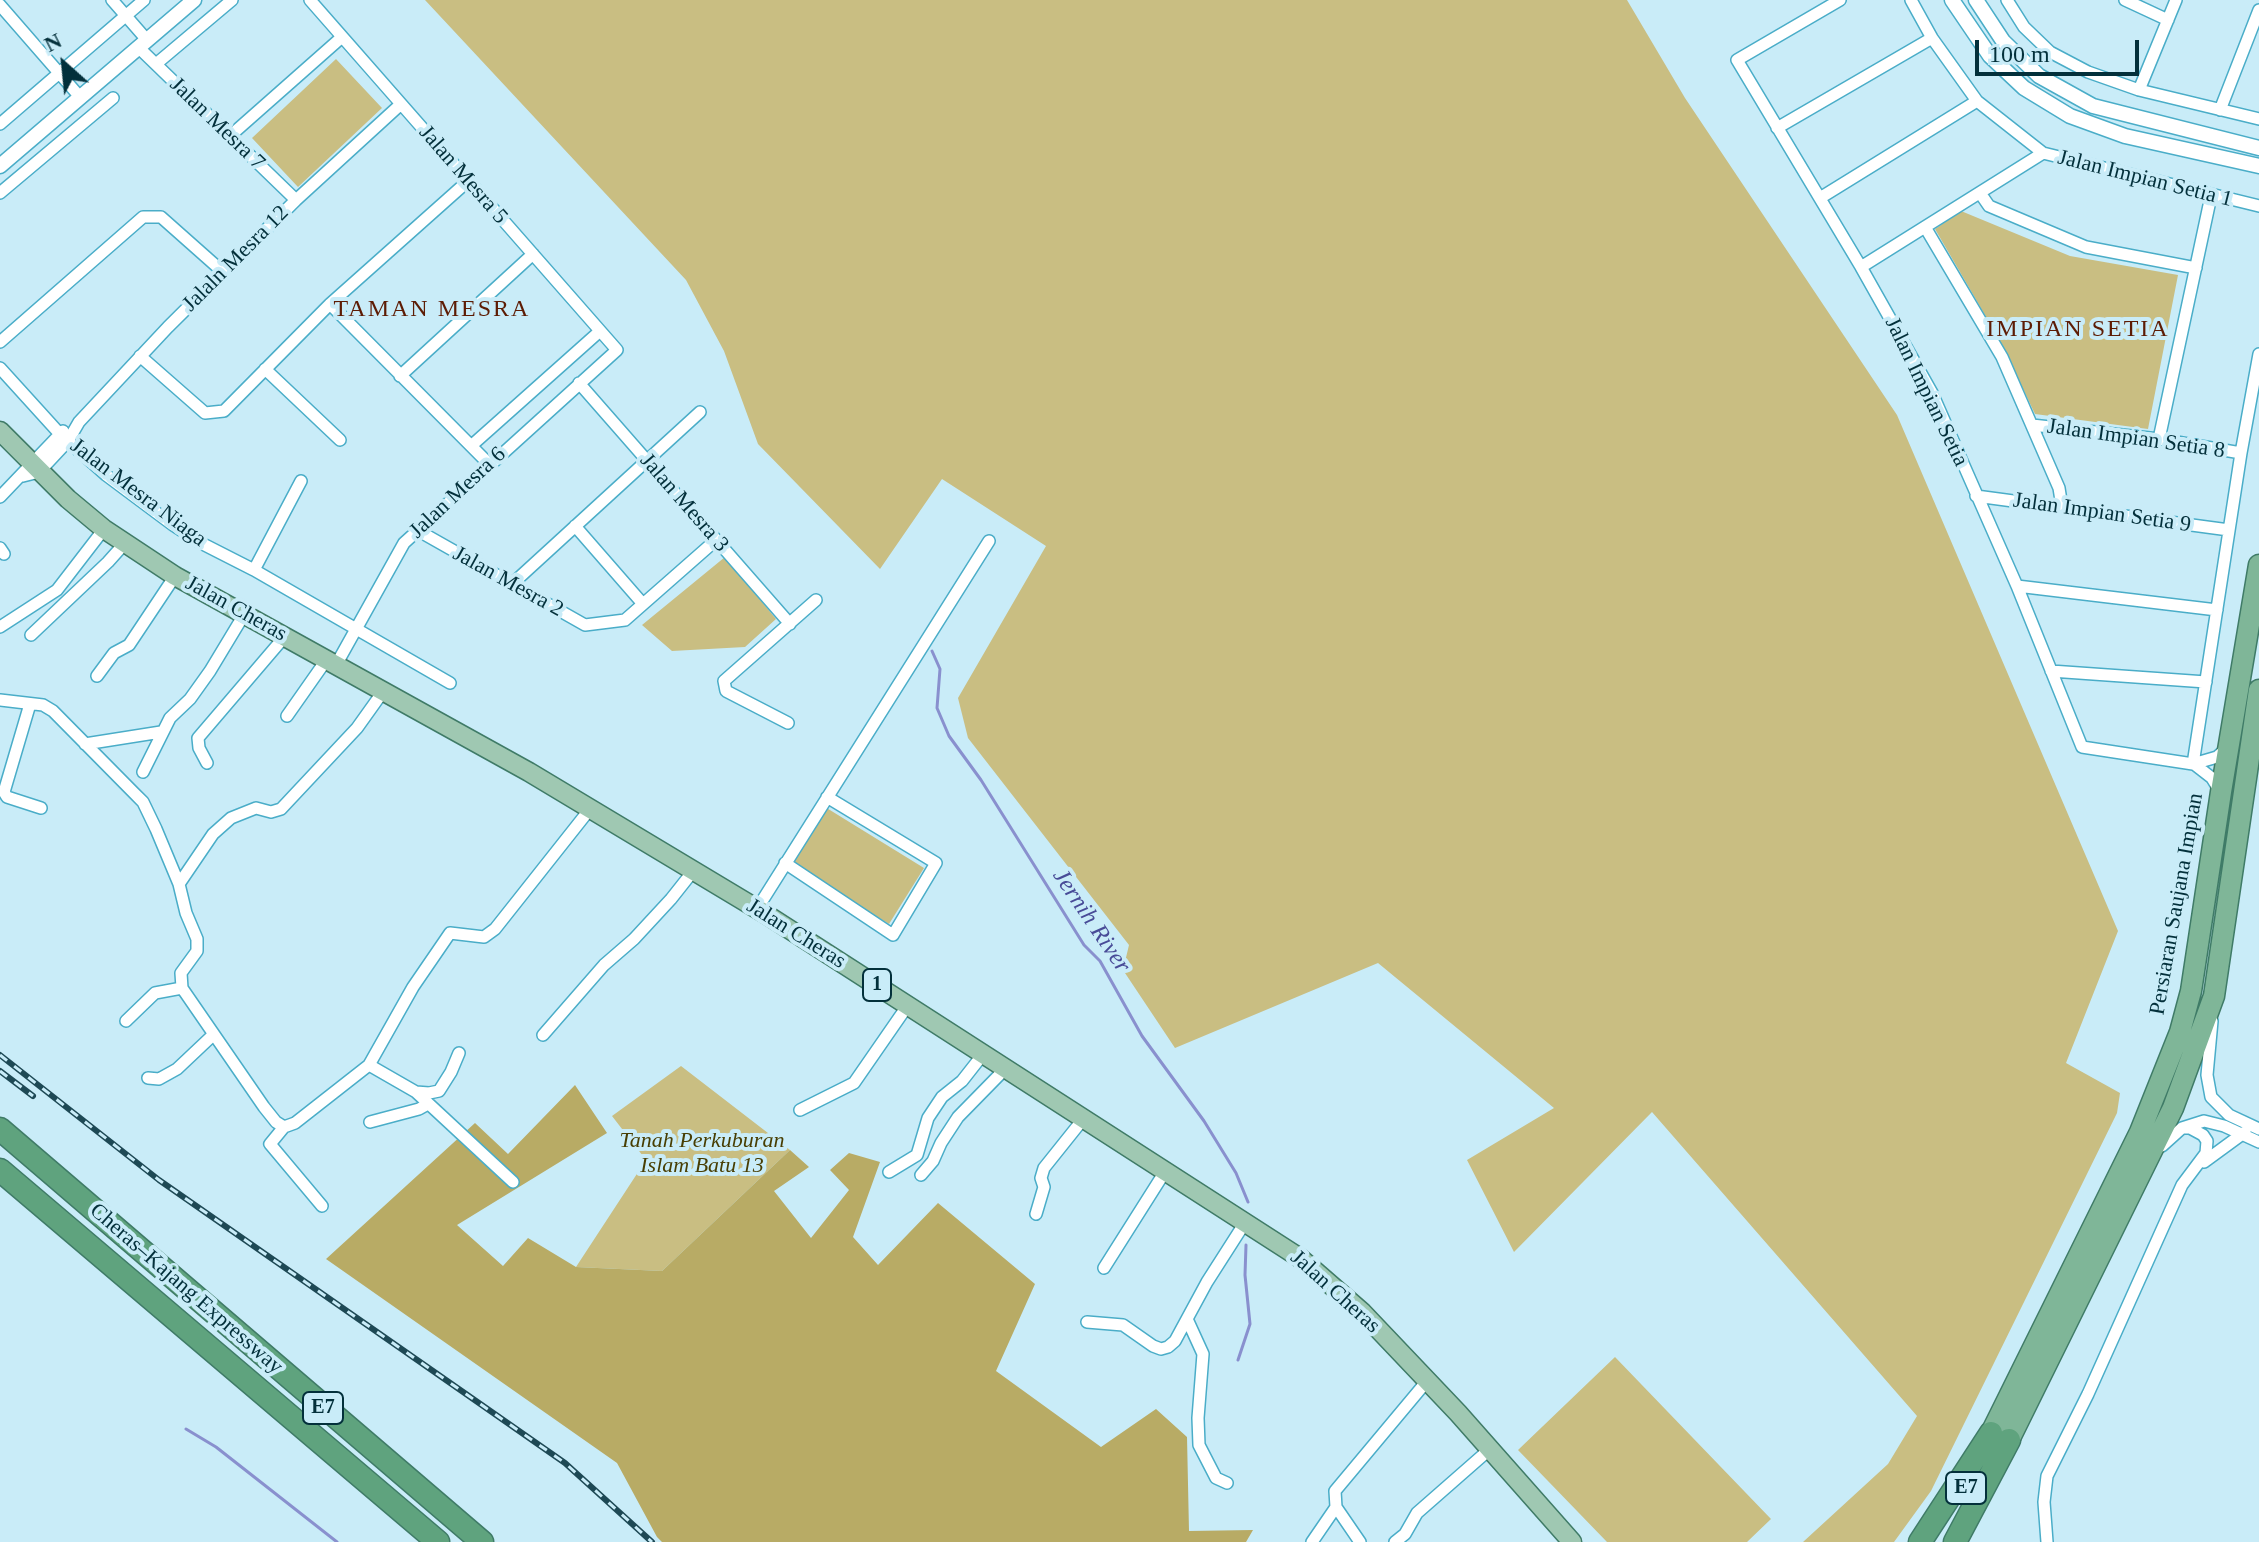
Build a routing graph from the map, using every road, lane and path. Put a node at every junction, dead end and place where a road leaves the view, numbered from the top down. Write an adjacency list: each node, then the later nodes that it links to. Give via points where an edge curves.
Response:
1 (112, 0): 15 (street, Jalan Mesra 7)
2 (144, 0): 15 (street)
3 (194, 0): 20 (street)
4 (232, 0): 21 (street)
5 (310, 0): 18 (street, Jalan Mesra 5)
6 (1840, 0): 31 (street, Jalan Impian Setia, via 1737,60)
7 (1911, 0): 19 (street, Jalan Impian Setia 1)
8 (1952, 0): 16 (street)
9 (2007, 0): 23 (street, via 2024,27 2050,52)
10 (2125, 0): 17 (street)
11 (2176, 0): 17 (street)
12 (1979, 4): 16 (street); 33 (street, via 2003,41 2039,76 2093,106)
13 (0, 5): 22 (street)
14 (2259, 10): 28 (street)
15 (126, 16): 20 (street, Jalan Mesra 7); 22 (street)
16 (1965, 20): 36 (street, via 1990,56 2024,88 2070,116 2125,136)
17 (2168, 20): 23 (street)
18 (342, 37): 27 (street, Jalan Mesra 5); 32 (street)
19 (1932, 38): 26 (street, Jalan Impian Setia 1); 31 (street)
20 (142, 44): 21 (street, Jalan Mesra 7); 24 (street)
21 (156, 64): 32 (street, Jalan Mesra 7)
22 (58, 74): 24 (street); 30 (street)
23 (2139, 90): 28 (street)
24 (80, 97): 35 (street)
25 (113, 98): 38 (street)
26 (1977, 101): 34 (street, Jalan Impian Setia 1); 41 (street)
27 (401, 104): 37 (street, Jalan Mesra 5); 42 (street, Jalaln Mesra 12)
28 (2220, 110): 29 (street)
29 (2259, 119)
30 (0, 124)
31 (1777, 128): 41 (street, Jalan Impian Setia)
32 (230, 136): 42 (street, Jalan Mesra 7)
33 (2259, 148)
34 (2043, 153): 39 (street); 40 (street, Jalan Impian Setia 1)
35 (0, 166)
36 (2259, 166)
37 (468, 181): 45 (street, Jalan Mesra 5); 49 (street)
38 (0, 193)
39 (1980, 193): 44 (street); 47 (street, via 1989,206 2086,247)
40 (2211, 196): 43 (street, Jalan Impian Setia 1); 47 (street)
41 (1820, 198): 46 (street, Jalan Impian Setia)
42 (296, 200): 48 (street, Jalaln Mesra 12)
43 (2259, 206)
44 (1925, 227): 46 (street); 60 (street, via 2002,357)
45 (533, 254): 50 (street, Jalan Mesra 5); 57 (street)
46 (1861, 267): 71 (street, Jalan Impian Setia, via 1932,393)
47 (2196, 268): 62 (street)
48 (223, 272): 51 (street, via 161,217 143,217); 54 (street, Jalaln Mesra 12)
49 (330, 304): 56 (street); 57 (street)
50 (600, 331): 52 (street, Jalan Mesra 5); 65 (street)
51 (0, 342)
52 (617, 350): 58 (street, Jalan Mesra 6)
53 (2259, 354): 66 (street)
54 (140, 356): 56 (street, via 205,413 224,411); 61 (street, Jalaln Mesra 12)
55 (0, 368): 61 (street, Jalan Mesra Niaga)
56 (265, 369): 63 (street)
57 (400, 376): 65 (street)
58 (579, 383): 67 (street, Jalan Mesra 3); 68 (street, Jalan Mesra 6)
59 (700, 412): 67 (street)
60 (2032, 425): 62 (street, Jalan Impian Setia 8); 73 (street)
61 (64, 437): 69 (street, Jalaln Mesra 12); 82 (street, Jalan Mesra Niaga, via 173,525)
62 (2159, 439): 66 (street, Jalan Impian Setia 8)
63 (340, 440)
64 (3, 441): 69 (main road, Jalan Cheras / 1)
65 (471, 446): 68 (street)
66 (2241, 453): 77 (street)
67 (646, 460): 74 (street); 78 (street, Jalan Mesra 3)
68 (489, 464): 76 (street, Jalan Mesra 6)
69 (31, 470): 72 (street, Jalaln Mesra 12); 75 (main road, Jalan Cheras / 1)
70 (301, 481): 82 (street)
71 (1976, 496): 73 (street, Jalan Impian Setia 9); 85 (street, Jalan Impian Setia)
72 (0, 497)
73 (2062, 507): 77 (street, Jalan Impian Setia 9)
74 (575, 526): 84 (street); 87 (street)
75 (104, 529): 80 (main road, Jalan Cheras / 1); 91 (street, via 57,590)
76 (417, 530): 84 (street, Jalan Mesra 2); 92 (street, Jalan Mesra 6, via 404,543)
77 (2229, 530): 88 (street)
78 (716, 540): 87 (street, Jalan Mesra 2); 90 (street, Jalan Mesra 3)
79 (989, 541): 113 (street)
80 (125, 543): 83 (main road, Jalan Cheras / 1); 93 (street)
81 (2259, 565): 108 (highway, Persiaran Saujana Impian)
82 (254, 570): 92 (street, Jalan Mesra Niaga)
83 (175, 576): 89 (main road, Jalan Cheras / 1); 97 (street, via 129,645 114,653)
84 (511, 585): 87 (street, Jalan Mesra 2, via 585,625 625,620)
85 (2017, 586): 88 (street); 96 (street, Jalan Impian Setia)
86 (816, 600): 90 (street)
87 (643, 604)
88 (2217, 610): 98 (street)
89 (245, 613): 94 (main road, Jalan Cheras / 1); 106 (street, via 210,671)
90 (790, 624): 105 (street, via 723,686)
91 (0, 627)
92 (355, 630): 95 (street, Jalan Mesra 6); 99 (street, Jalan Mesra Niaga)
93 (31, 635)
94 (286, 635): 95 (main road, Jalan Cheras / 1); 109 (street, via 198,738)
95 (332, 662): 101 (main road, Jalan Cheras / 1); 104 (street, Jalan Mesra 6)
96 (2051, 671): 98 (street); 110 (street, Jalan Impian Setia, via 2082,747)
97 (97, 676)
98 (2206, 682): 110 (street)
99 (450, 683)
100 (2259, 690): 121 (highway)
101 (382, 693): 115 (main road, Jalan Cheras / 1); 118 (street, via 357,728 281,809 256,808 231,818 213,834)
102 (0, 700): 103 (street)
103 (30, 704): 107 (street, via 53,711); 114 (street, via 4,792)
104 (287, 716)
105 (788, 723)
106 (161, 732): 107 (street); 111 (street)
107 (85, 744): 118 (street, via 143,802)
108 (2229, 747): 110 (street); 112 (highway, Persiaran Saujana Impian)
109 (207, 763)
110 (2193, 764): 112 (street)
111 (143, 772)
112 (2221, 792): 154 (highway, Persiaran Saujana Impian, via 2180,1032)
113 (827, 797): 116 (street); 116 (street, via 936,863 893,935)
114 (41, 808)
115 (590, 809): 117 (main road, Jalan Cheras / 1); 128 (street, via 495,929 484,937 450,933)
116 (785, 863): 119 (street)
117 (694, 870): 119 (main road, Jalan Cheras / 1); 125 (street)
118 (179, 884): 120 (street, via 197,939 197,951 181,973)
119 (757, 909): 122 (main road, Jalan Cheras / 1)
120 (182, 988): 123 (street, via 155,993); 124 (street)
121 (2214, 996): 139 (street, via 2208,1086 2218,1106); 145 (highway, via 2173,1108)
122 (908, 1005): 127 (main road, Jalan Cheras / 1); 133 (street, via 854,1083)
123 (126, 1021)
124 (213, 1035): 130 (street, via 177,1069 159,1079); 136 (street)
125 (543, 1035)
126 (459, 1053): 131 (street, via 439,1091)
127 (984, 1053): 129 (main road, Jalan Cheras / 1); 144 (street, via 928,1118 917,1155)
128 (369, 1065): 131 (street); 136 (street)
129 (1006, 1068): 134 (main road, Jalan Cheras / 1); 146 (street, via 958,1117)
130 (148, 1078)
131 (416, 1092): 132 (street)
132 (428, 1104): 135 (street); 147 (street)
133 (800, 1110)
134 (1084, 1118): 143 (main road, Jalan Cheras / 1); 149 (street, via 1044,1168)
135 (370, 1122)
136 (284, 1127): 148 (street, via 270,1144)
137 (2182, 1128): 139 (street, via 2204,1121); 141 (street, via 2197,1130 2207,1141); 145 (street)
138 (0, 1129): 161 (highway, Cheras–Kajang Expressway / E7)
139 (2250, 1129): 140 (street); 141 (street)
140 (2259, 1142)
141 (2200, 1165): 170 (street, via 2182,1185 2047,1476)
142 (0, 1170): 160 (highway, Cheras–Kajang Expressway / E7)
143 (1166, 1170): 150 (main road, Jalan Cheras / 1); 151 (street)
144 (889, 1172)
145 (2142, 1172): 154 (highway)
146 (921, 1175)
147 (513, 1182)
148 (322, 1206)
149 (1036, 1214)
150 (1246, 1221): 152 (street); 155 (main road, Jalan Cheras / 1, via 1328,1280)
151 (1104, 1268)
152 (1187, 1319): 153 (street, via 1175,1341 1161,1349 1123,1325); 158 (street, via 1203,1354 1199,1445 1216,1478)
153 (1087, 1322)
154 (2033, 1368): 156 (highway, E7)
155 (1427, 1381): 157 (main road, Jalan Cheras / 1); 159 (street, via 1338,1485)
156 (2000, 1437): 166 (highway); 167 (highway, E7); 168 (highway, E7); 169 (highway, via 1990,1498)
157 (1490, 1449): 164 (street, via 1417,1513); 165 (main road, Jalan Cheras / 1)
158 (1227, 1483)
159 (1336, 1507): 162 (street); 163 (street)
160 (438, 1542)
161 (482, 1542)
162 (1312, 1542)
163 (1360, 1542)
164 (1395, 1542)
165 (1572, 1542)
166 (1920, 1542)
167 (1936, 1542)
168 (1955, 1542)
169 (1970, 1542)
170 (2047, 1542)

